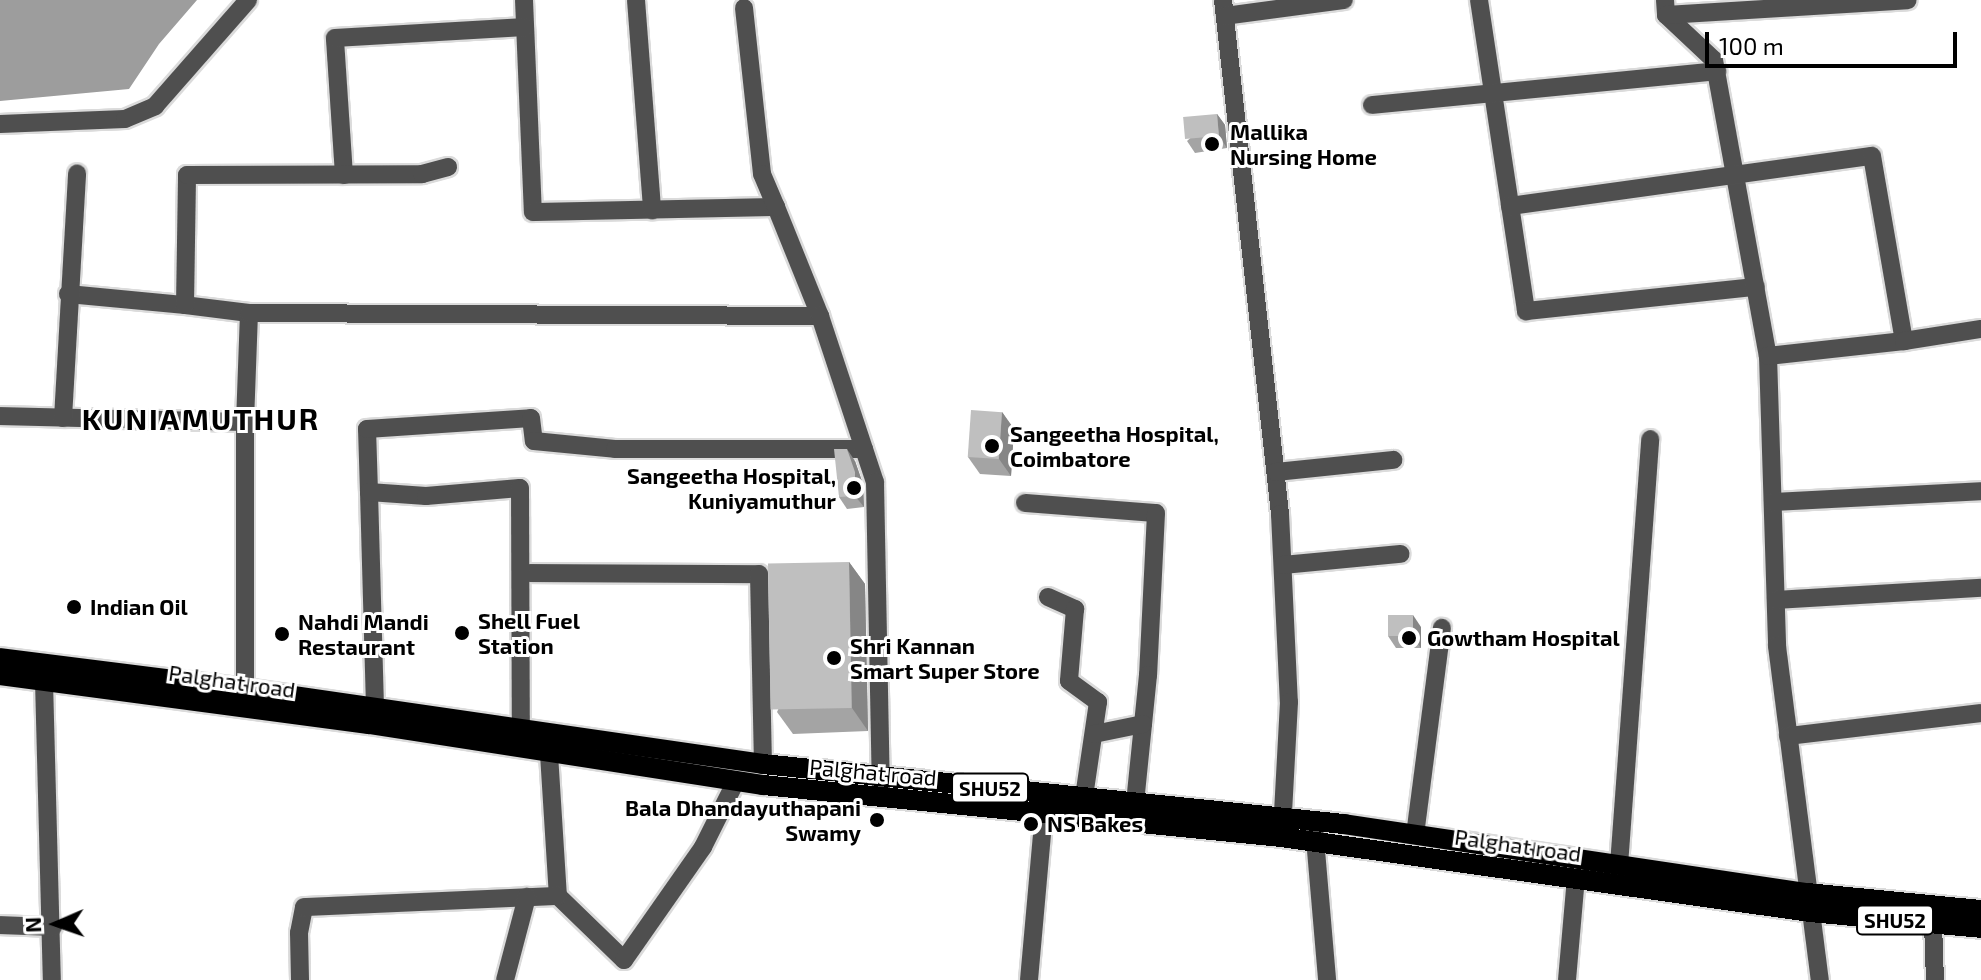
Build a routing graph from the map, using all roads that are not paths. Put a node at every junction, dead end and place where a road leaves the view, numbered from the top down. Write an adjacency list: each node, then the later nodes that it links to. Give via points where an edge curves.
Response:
1 (248, 0): 14 (street, via 155,106 125,119)
2 (524, 0): 10 (street)
3 (636, 0): 21 (street)
4 (1344, 0): 8 (street)
5 (1479, 0): 12 (street)
6 (1908, 0): 9 (street)
7 (744, 8): 20 (street, via 762,174)
8 (1224, 8): 36 (street)
9 (1666, 8): 11 (street, via 1714,60)
10 (525, 27): 17 (street, via 335,38); 21 (street, via 533,212)
11 (1717, 71): 12 (street); 18 (street)
12 (1493, 95): 13 (street); 19 (street)
13 (1372, 105)
14 (0, 124)
15 (448, 167): 17 (street, via 422,174)
16 (77, 173): 23 (street)
17 (344, 175): 24 (street, via 187,175)
18 (1736, 177): 19 (street); 22 (street); 28 (street, via 1872,156)
19 (1510, 206): 22 (street, via 1526,311)
20 (776, 207): 21 (street); 26 (street)
21 (652, 210)
22 (1756, 287): 29 (street)
23 (68, 294): 24 (street); 31 (street)
24 (185, 305): 25 (street)
25 (249, 313): 26 (street); 32 (street)
26 (820, 316): 34 (street)
27 (1981, 329): 28 (street)
28 (1904, 341): 29 (street)
29 (1768, 356): 39 (street)
30 (0, 416): 31 (street)
31 (63, 418): 32 (street)
32 (245, 422): 51 (street)
33 (1650, 439): 68 (street)
34 (864, 449): 38 (street, via 615,449 534,441 531,418 367,429); 61 (street, via 875,482)
35 (1393, 460): 36 (street)
36 (1276, 472): 42 (street)
37 (1981, 491): 39 (street)
38 (369, 492): 52 (street); 55 (street, via 426,496 520,488)
39 (1773, 502): 46 (street)
40 (1025, 503): 54 (street, via 1156,513)
41 (1400, 554): 42 (street)
42 (1283, 565): 65 (street, via 1289,702)
43 (530, 573): 59 (street, via 759,574)
44 (1981, 588): 46 (street)
45 (1048, 597): 56 (street, via 1075,609 1067,673 1071,686 1098,702)
46 (1776, 600): 57 (street)
47 (1442, 628): 67 (street)
48 (0, 658): 51 (main road, Palghat road / SHU52)
49 (0, 675): 50 (main road, Palghat road / SHU52)
50 (44, 681): 58 (main road, Palghat road / SHU52); 76 (street)
51 (245, 689): 52 (main road, Palghat road / SHU52)
52 (375, 707): 55 (main road, Palghat road / SHU52)
53 (1981, 713): 57 (street)
54 (1143, 724): 56 (street); 64 (street)
55 (521, 728): 59 (main road, Palghat road / SHU52)
56 (1094, 734): 62 (street)
57 (1788, 736): 72 (street)
58 (549, 754): 60 (main road, Palghat road / SHU52); 70 (street)
59 (763, 764): 61 (main road, Palghat road / SHU52)
60 (736, 781): 61 (main road, Palghat road / SHU52); 70 (street, via 703,847 624,960)
61 (881, 789): 63 (main road, Palghat road / SHU52)
62 (1084, 797): 63 (main road, Palghat road / SHU52); 64 (main road, Palghat road / SHU52)
63 (1045, 803): 65 (main road, Palghat road / SHU52); 81 (street)
64 (1135, 803): 65 (main road, Palghat road / SHU52)
65 (1282, 828): 66 (main road, Palghat road / SHU52)
66 (1314, 832): 67 (main road, Palghat road / SHU52); 69 (main road, Palghat road / SHU52); 82 (street)
67 (1415, 835): 68 (main road, Palghat road / SHU52)
68 (1619, 865): 72 (main road, Palghat road / SHU52)
69 (1576, 878): 72 (main road, Palghat road / SHU52); 83 (street)
70 (558, 896): 71 (street)
71 (527, 897): 79 (street, via 304,907); 80 (street)
72 (1809, 902): 73 (main road, Palghat road / SHU52); 74 (main road, Palghat road / SHU52); 84 (street)
73 (1981, 910)
74 (1933, 923): 77 (main road, Palghat road / SHU52); 85 (street)
75 (0, 925): 76 (street)
76 (53, 927): 78 (street)
77 (1981, 928)
78 (52, 980)
79 (300, 980)
80 (505, 980)
81 (1029, 980)
82 (1327, 980)
83 (1567, 980)
84 (1820, 980)
85 (1935, 980)

